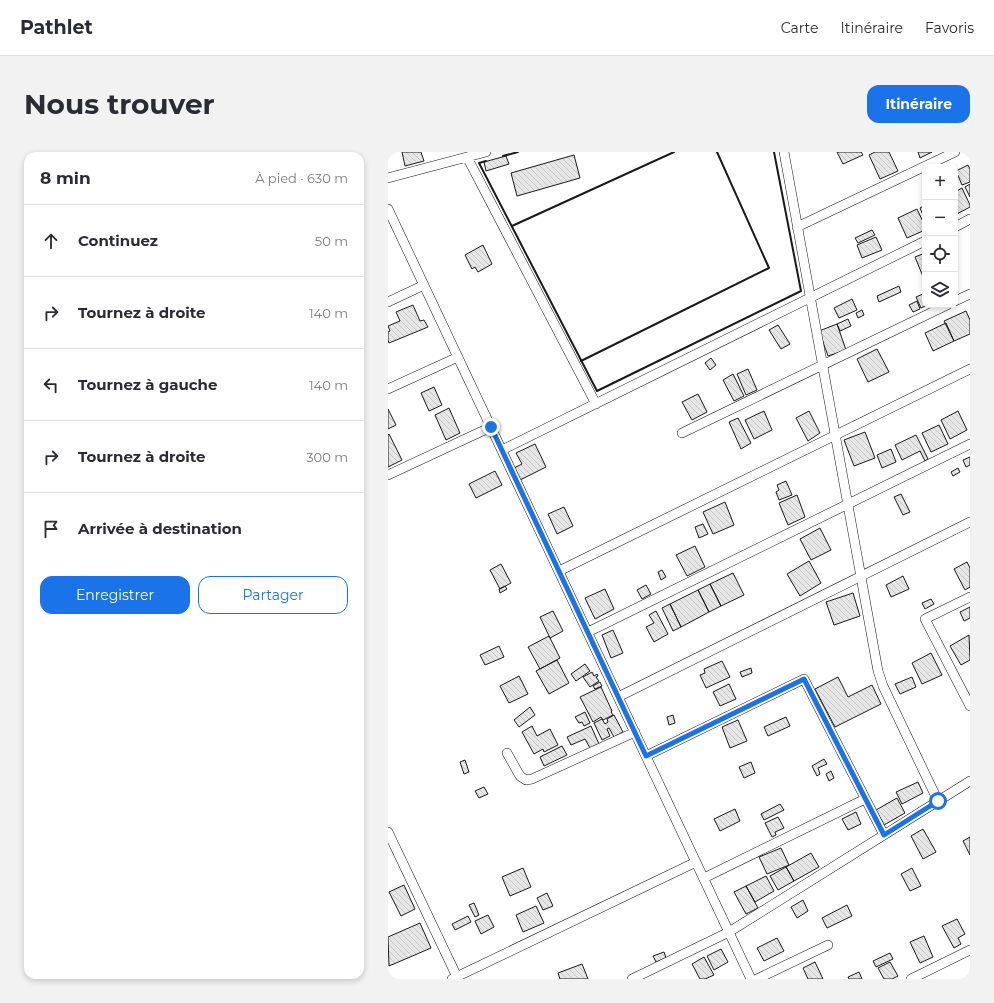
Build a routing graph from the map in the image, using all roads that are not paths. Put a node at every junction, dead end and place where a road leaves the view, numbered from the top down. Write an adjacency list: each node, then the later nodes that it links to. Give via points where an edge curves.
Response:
1 (486, 152): 4 (street)
2 (784, 152): 9 (street)
3 (955, 152): 9 (street)
4 (467, 157): 5 (street); 21 (street)
5 (388, 178)
6 (389, 212): 11 (street)
7 (970, 219): 8 (street)
8 (958, 225)
9 (797, 227): 13 (street)
10 (922, 242): 13 (street)
11 (424, 285): 15 (street); 17 (street)
12 (970, 294): 14 (street)
13 (810, 298): 18 (street); 21 (street)
14 (958, 300)
15 (388, 302)
16 (941, 308): 18 (street)
17 (458, 357): 20 (street); 22 (street)
18 (823, 364): 23 (street); 24 (street)
19 (970, 369): 24 (street)
20 (388, 389)
21 (596, 404): 26 (street)
22 (491, 427): 26 (street); 27 (street)
23 (682, 433)
24 (835, 435): 28 (street); 30 (street)
25 (970, 444): 28 (street)
26 (502, 450): 30 (street)
27 (388, 475)
28 (848, 504): 31 (street); 33 (street)
29 (970, 522): 31 (street)
30 (559, 571): 33 (street)
31 (862, 576): 34 (street); 41 (street, via 878,671)
32 (970, 597): 35 (street, via 925,619)
33 (588, 632): 34 (street)
34 (618, 697): 36 (street)
35 (970, 706)
36 (635, 732): 37 (street, via 526,780 520,776); 38 (street)
37 (507, 753)
38 (646, 756): 40 (street, via 804,679); 44 (street)
39 (970, 781): 41 (street)
40 (865, 798): 43 (street); 45 (street)
41 (938, 801): 43 (street)
42 (388, 832): 49 (street)
43 (884, 835): 46 (street)
44 (696, 862): 45 (street); 49 (street)
45 (704, 878): 46 (street)
46 (729, 932): 50 (street); 51 (street)
47 (828, 945): 52 (street)
48 (970, 950): 53 (street)
49 (456, 978)
50 (632, 979)
51 (751, 979)
52 (756, 979)
53 (911, 979)

